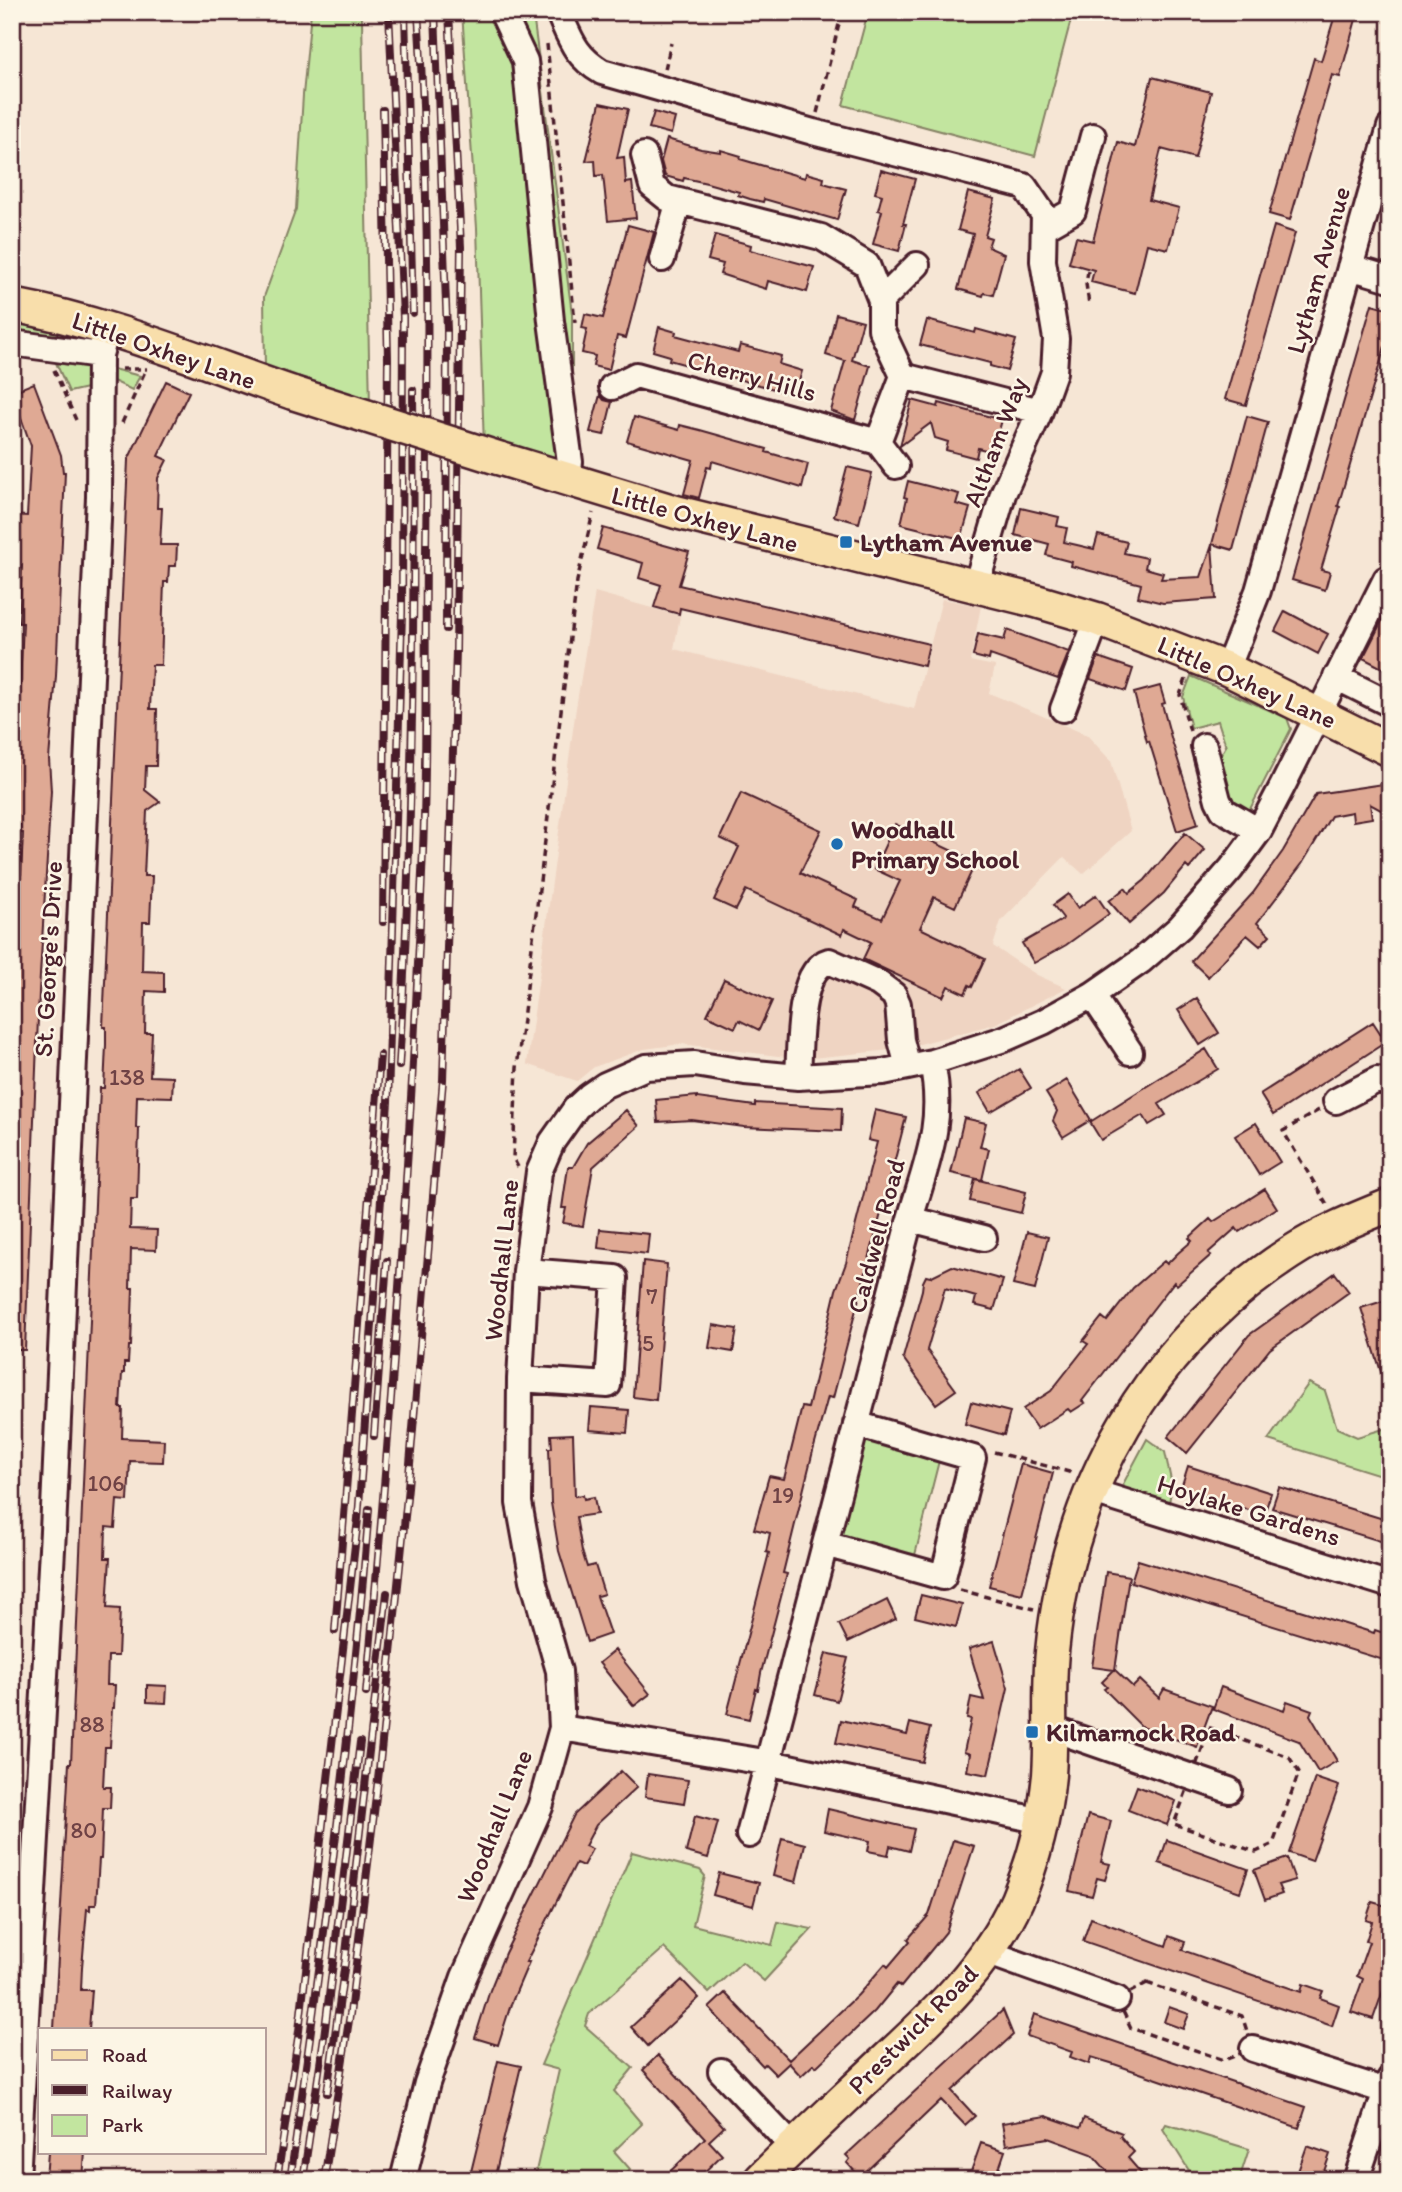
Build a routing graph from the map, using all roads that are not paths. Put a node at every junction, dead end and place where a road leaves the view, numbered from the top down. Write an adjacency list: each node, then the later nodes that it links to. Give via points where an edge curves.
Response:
1 (502, 12): 21 (street, via 525,61 570,462)
2 (561, 18): 7 (street, via 576,51 602,72 1024,186)
3 (1390, 127): 10 (street, Lytham Avenue)
4 (1093, 136): 7 (street, via 1073,211)
5 (644, 155): 6 (street, via 652,186)
6 (673, 200): 8 (street); 12 (street, via 821,237 867,265)
7 (1042, 217): 18 (street, Altham Way, via 1043,261 1056,339 1054,372)
8 (663, 259)
9 (917, 265): 12 (street)
10 (1350, 267): 11 (street); 25 (street, Lytham Avenue, via 1258,591)
11 (1390, 279)
12 (881, 301): 16 (street, via 881,329)
13 (12, 305): 14 (main road, Little Oxhey Lane, via 64,315)
14 (104, 342): 15 (street, Little Oxhey Lane); 21 (main road, Little Oxhey Lane, bridge, via 293,393); 55 (street, St. George's Drive, via 53,1531)
15 (12, 343)
16 (903, 376): 18 (street); 19 (street)
17 (612, 387): 19 (street, Cherry Hills, via 636,375)
18 (1040, 411): 23 (street, Altham Way, via 1003,494)
19 (877, 442): 20 (street)
20 (896, 466)
21 (567, 480): 23 (main road, Little Oxhey Lane, via 754,533)
22 (1390, 581): 26 (street, Woodhall Lane, via 1387,579)
23 (976, 586): 24 (main road, Little Oxhey Lane)
24 (1097, 619): 25 (main road, Little Oxhey Lane); 28 (street)
25 (1227, 669): 29 (main road, Little Oxhey Lane)
26 (1336, 677): 27 (street); 29 (street, Woodhall Lane)
27 (1390, 704)
28 (1063, 709)
29 (1318, 713): 31 (main road, Little Oxhey Lane); 32 (street, Woodhall Lane)
30 (1204, 746): 32 (street, via 1223,810)
31 (1390, 750)
32 (1259, 831): 33 (street, Woodhall Lane, via 1180,927)
33 (1092, 995): 34 (street); 35 (street, Woodhall Lane, via 1004,1039)
34 (1130, 1052)
35 (932, 1062): 36 (street, Woodhall Lane); 41 (street, Caldwell Road, via 937,1122)
36 (908, 1067): 37 (street, Woodhall Lane); 37 (street, via 894,995 829,961 817,967 806,989)
37 (798, 1077): 43 (street, Woodhall Lane, via 695,1064 646,1067 604,1085 562,1125 539,1172)
38 (1390, 1082): 39 (street, via 1377,1080)
39 (1336, 1101)
40 (1390, 1205): 46 (main road, Prestwick Road, via 1339,1225 1290,1253 1247,1284 1190,1336 1123,1424)
41 (910, 1219): 42 (street); 45 (street, Caldwell Road)
42 (984, 1238)
43 (526, 1271): 44 (street, Woodhall Lane); 44 (street, via 615,1278 608,1385)
44 (520, 1379): 49 (street, Woodhall Lane, via 519,1503 533,1580 559,1671)
45 (856, 1424): 47 (street, Caldwell Road); 47 (street, via 973,1458 943,1577)
46 (1090, 1491): 48 (street, Hoylake Gardens); 50 (main road, Prestwick Road, via 1056,1615)
47 (825, 1544): 51 (street, Caldwell Road)
48 (1390, 1585)
49 (562, 1728): 51 (street); 63 (street, Woodhall Lane, via 540,1807 460,1988 427,2083)
50 (1051, 1728): 52 (street); 53 (main road, Prestwick Road)
51 (770, 1763): 53 (street); 54 (street, Caldwell Road)
52 (1229, 1790)
53 (1042, 1821): 56 (main road, Prestwick Road, via 1016,1901)
54 (749, 1835)
55 (23, 1901): 62 (street, St. George's Drive)
56 (986, 1952): 57 (street); 61 (main road, Prestwick Road, via 933,2016)
57 (1117, 1999)
58 (1253, 2049): 60 (street)
59 (722, 2071): 61 (street)
60 (1388, 2085): 65 (street)
61 (793, 2147): 64 (main road, Prestwick Road)
62 (17, 2180)
63 (403, 2180)
64 (760, 2180)
65 (1356, 2180)

